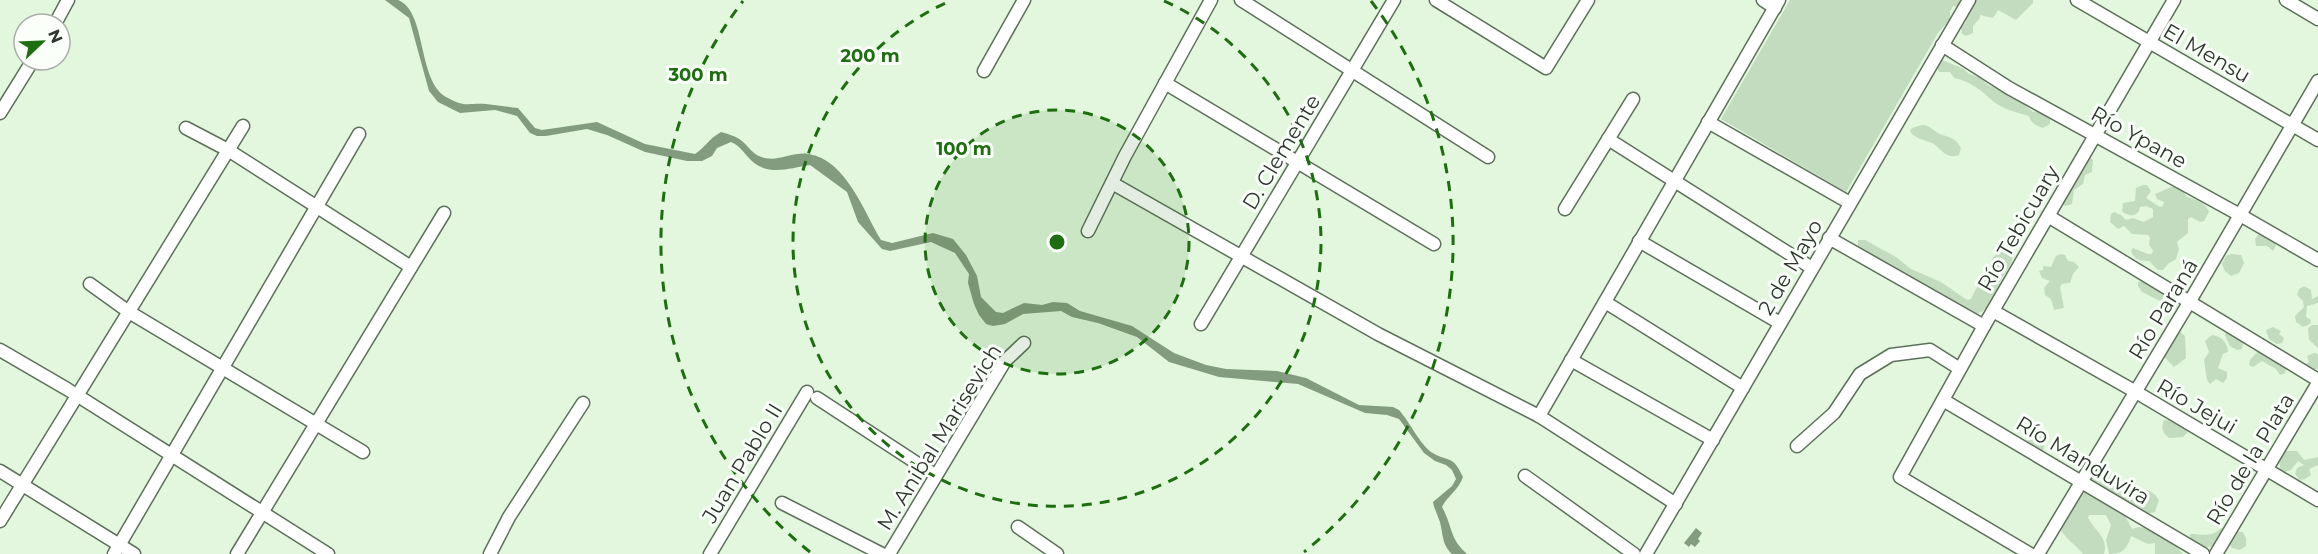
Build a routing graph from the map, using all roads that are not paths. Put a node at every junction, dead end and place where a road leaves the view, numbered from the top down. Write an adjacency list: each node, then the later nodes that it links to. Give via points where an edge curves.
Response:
1 (1024, 0): 17 (street)
2 (1211, 0): 20 (street)
3 (1240, 0): 16 (street)
4 (1394, 0): 16 (street, D. Clemente)
5 (1436, 0): 6 (street, via 1546,68)
6 (1588, 0)
7 (1762, 0): 12 (street)
8 (1968, 0): 15 (street, 2 de Mayo)
9 (2077, 0): 14 (street, El Mensu)
10 (2174, 0): 14 (street, Río Tebicuary)
11 (2286, 0): 13 (street)
12 (1777, 4): 23 (street)
13 (2318, 19)
14 (2149, 42): 24 (street, El Mensu); 28 (street, Río Tebicuary)
15 (1942, 45): 28 (street, Río Ypane); 36 (street, 2 de Mayo)
16 (1352, 70): 32 (street); 33 (street, D. Clemente)
17 (984, 71)
18 (26, 72): 22 (street)
19 (2318, 81): 24 (street, Río Paraná)
20 (1165, 83): 33 (street); 35 (street)
21 (1632, 99): 29 (street)
22 (0, 113)
23 (1708, 122): 34 (street); 36 (street)
24 (2293, 125): 30 (street, El Mensu); 40 (street, Río Paraná)
25 (243, 126): 31 (street)
26 (186, 128): 31 (street)
27 (359, 134): 37 (street)
28 (2094, 135): 40 (street, Río Ypane); 41 (street, Río Tebicuary)
29 (1608, 139): 34 (street); 38 (street)
30 (2318, 140)
31 (228, 150): 37 (street); 54 (street)
32 (1488, 157)
33 (1298, 162): 45 (street); 46 (street, D. Clemente)
34 (1673, 180): 44 (street); 49 (street)
35 (1112, 183): 42 (street); 46 (street)
36 (1850, 203): 43 (street, 2 de Mayo)
37 (317, 207): 48 (street); 61 (street)
38 (1565, 209)
39 (444, 213): 48 (street)
40 (2240, 215): 47 (street, Río Ypane); 52 (street, Río Paraná)
41 (2048, 216): 52 (street); 53 (street, Río Tebicuary)
42 (1088, 231)
43 (1829, 238): 49 (street, 2 de Mayo); 57 (street)
44 (1639, 241): 51 (street); 55 (street)
45 (1434, 244)
46 (1241, 256): 56 (street, D. Clemente); 69 (street, via 1378,334)
47 (2318, 260)
48 (411, 267): 70 (street)
49 (1812, 268): 55 (street, 2 de Mayo)
50 (90, 284): 54 (street)
51 (1605, 302): 60 (street); 64 (street)
52 (2190, 302): 63 (street); 65 (street, Río Paraná)
53 (1993, 311): 57 (street, Río Tebicuary); 65 (street, Río Jejui)
54 (129, 312): 61 (street); 66 (street)
55 (1780, 323): 64 (street, 2 de Mayo)
56 (1201, 324)
57 (1984, 326): 62 (street, Río Tebicuary)
58 (1024, 343): 77 (street, M. Anibal Marisevich, via 1005,360)
59 (0, 350): 66 (street)
60 (1571, 360): 69 (street); 71 (street)
61 (223, 368): 70 (street); 74 (street)
62 (1960, 369): 67 (street, Río Tebicuary); 72 (street, via 1929,350 1892,355 1860,374 1834,413)
63 (2318, 382): 75 (street, Río de la Plata)
64 (1743, 388): 71 (street, 2 de Mayo)
65 (2136, 392): 75 (street, Río Jejui); 79 (street, Río Paraná)
66 (77, 396): 74 (street); 80 (street)
67 (1943, 400): 79 (street, Río Manduvira); 98 (street, Río Tebicuary, via 1900,477)
68 (583, 403): 91 (street, via 509,517)
69 (1539, 416): 83 (street)
70 (315, 423): 73 (street); 84 (street)
71 (1713, 440): 83 (street, 2 de Mayo)
72 (1797, 446)
73 (363, 452)
74 (172, 456): 84 (street); 87 (street)
75 (2266, 469): 81 (street, Río Jejui); 101 (street, Río de la Plata)
76 (0, 471): 80 (street)
77 (935, 476): 92 (street, Juan Pablo II, via 812,395); 94 (street, M. Anibal Marisevich)
78 (1525, 476): 96 (street)
79 (2081, 483): 99 (street, Río Paraná); 100 (street, Río Manduvira)
80 (22, 485): 85 (street); 87 (street)
81 (2318, 500)
82 (782, 503): 93 (street)
83 (1676, 504): 97 (street, 2 de Mayo)
84 (261, 512): 89 (street); 90 (street)
85 (0, 521)
86 (1018, 526): 95 (street)
87 (117, 549): 88 (street)
88 (134, 554)
89 (237, 554)
90 (328, 554)
91 (490, 554)
92 (710, 554)
93 (882, 554)
94 (890, 554)
95 (1057, 554)
96 (1634, 554)
97 (1646, 554)
98 (2030, 554)
99 (2038, 554)
100 (2203, 554)
101 (2216, 554)

